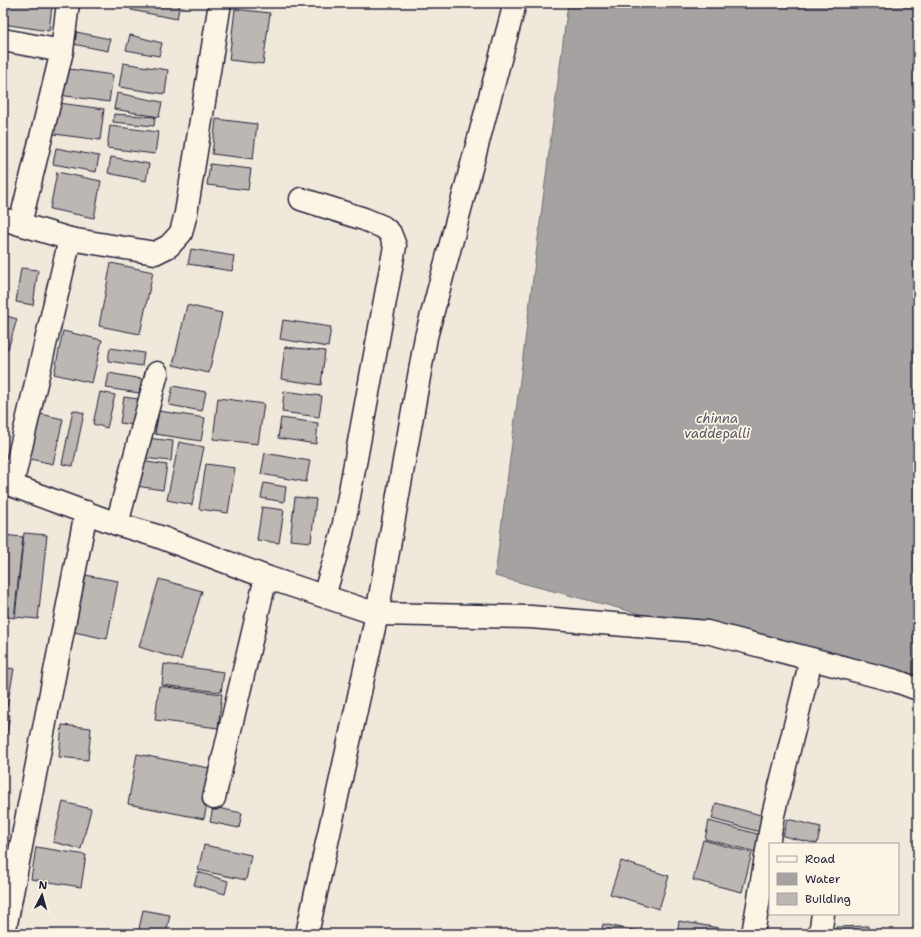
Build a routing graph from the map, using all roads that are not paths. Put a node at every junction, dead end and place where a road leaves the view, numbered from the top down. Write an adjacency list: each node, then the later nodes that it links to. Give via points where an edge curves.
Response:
1 (68, 3): 5 (street)
2 (220, 3): 8 (street, via 181,233 169,246 155,253)
3 (515, 3): 15 (street, via 426,337)
4 (3, 40): 5 (street)
5 (62, 51): 7 (street)
6 (300, 199): 14 (street, via 383,227 390,233 395,246 342,534)
7 (12, 222): 8 (street)
8 (70, 238): 10 (street)
9 (157, 373): 12 (street)
10 (7, 483): 11 (street)
11 (86, 512): 12 (street); 20 (street)
12 (117, 524): 13 (street, via 157,536)
13 (266, 577): 14 (street); 18 (street)
14 (324, 596): 15 (street)
15 (378, 614): 16 (street, via 530,617 707,632); 21 (street)
16 (812, 660): 17 (street); 22 (street, via 773,815)
17 (918, 689)
18 (214, 798)
19 (823, 915): 23 (street)
20 (4, 934)
21 (308, 934)
22 (753, 934)
23 (820, 934)

